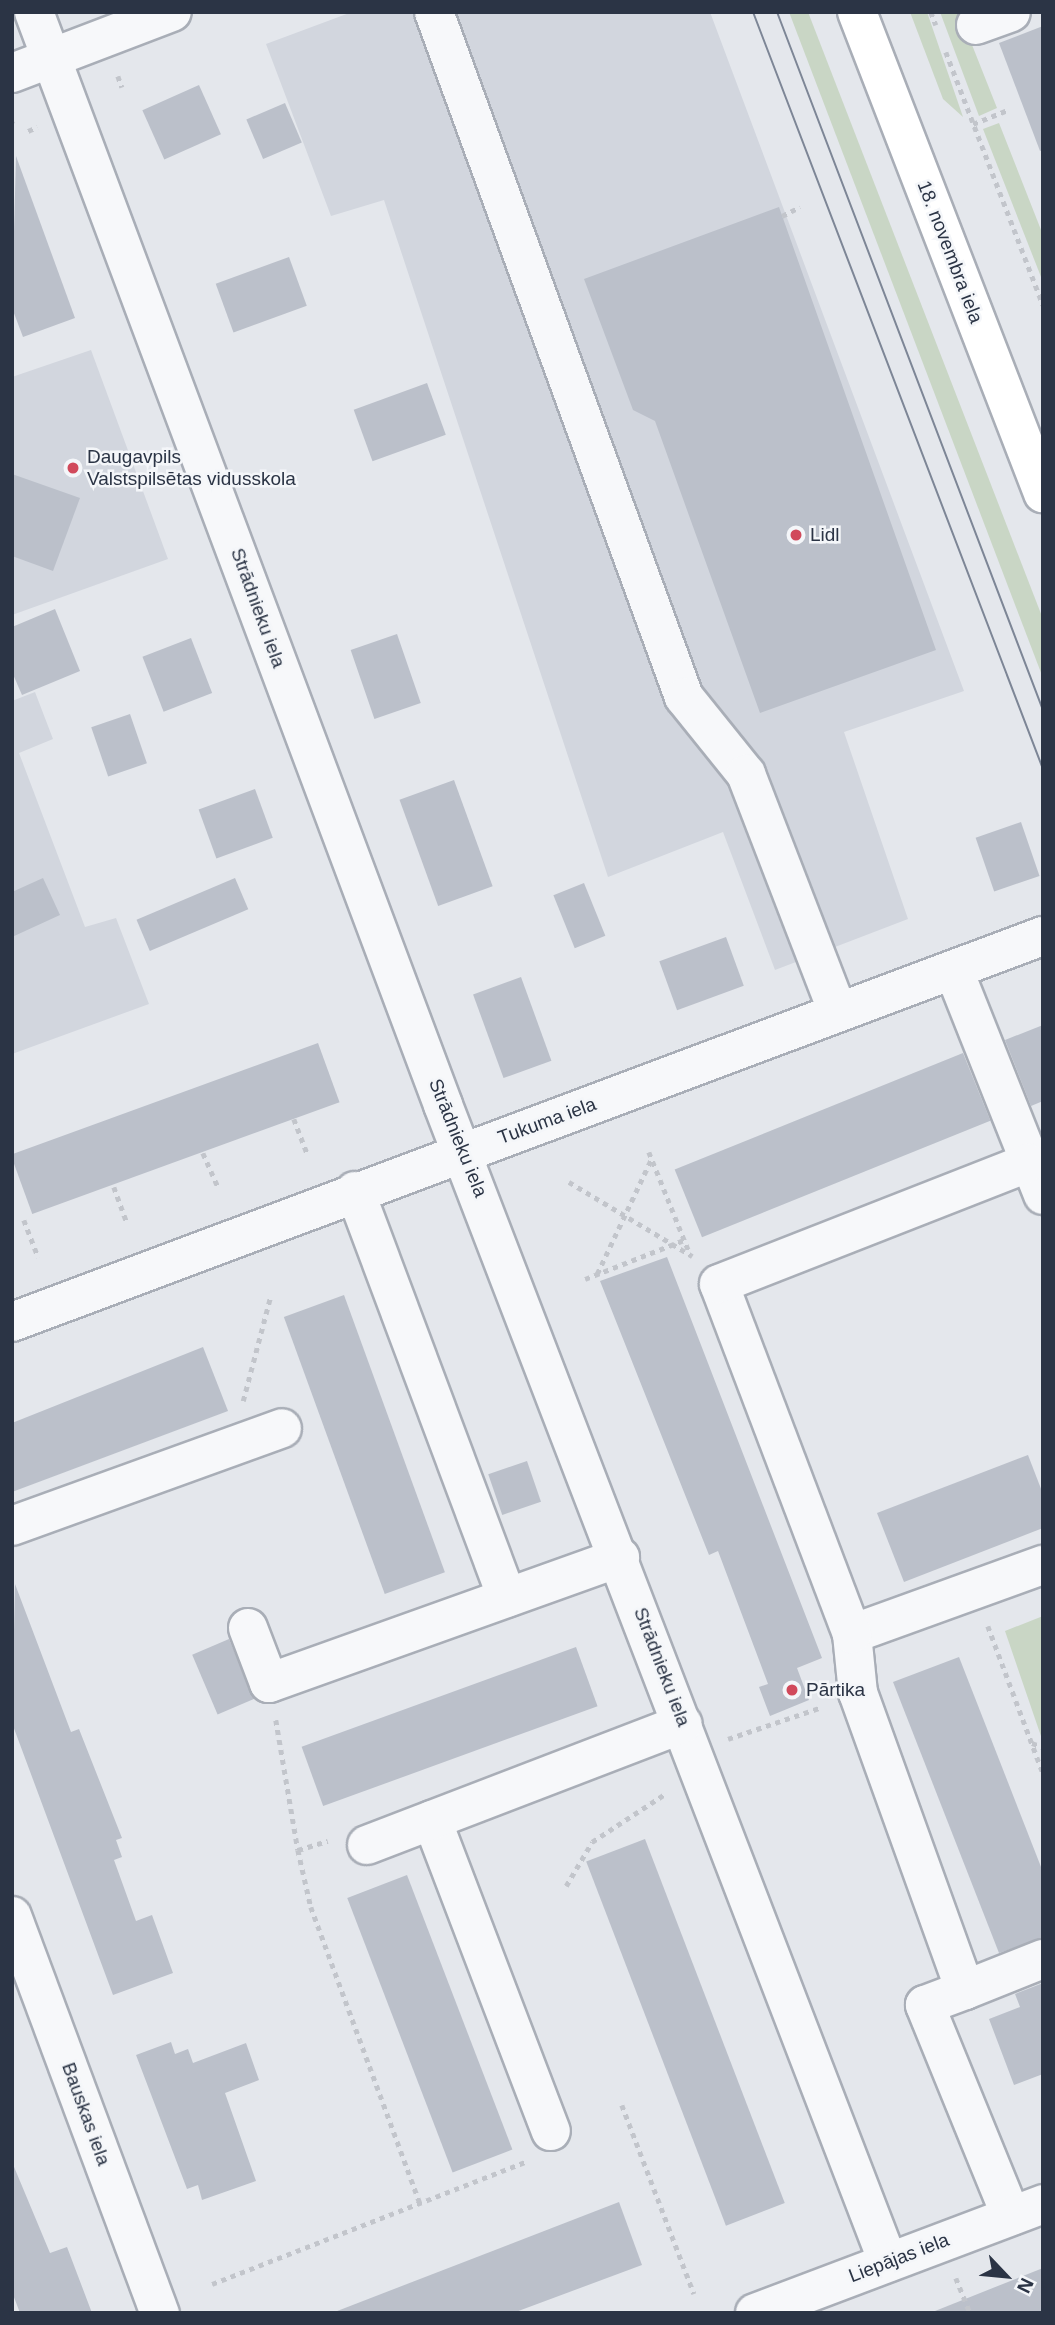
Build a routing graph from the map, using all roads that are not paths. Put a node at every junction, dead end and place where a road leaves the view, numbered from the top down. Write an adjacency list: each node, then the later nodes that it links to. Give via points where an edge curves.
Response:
1 (34, 12): 7 (street, Strādnieku iela)
2 (172, 12): 7 (street)
3 (434, 12): 12 (street, via 684,697 746,774)
4 (857, 12): 9 (main road, 18. novembra iela)
5 (1012, 12): 6 (street)
6 (976, 25)
7 (53, 58): 8 (street); 13 (street, Strādnieku iela)
8 (12, 73)
9 (1043, 493)
10 (1043, 936): 11 (street, Tukuma iela)
11 (954, 971): 12 (street, Tukuma iela); 14 (street)
12 (838, 1012): 13 (street, Tukuma iela)
13 (462, 1153): 15 (street, Tukuma iela); 19 (street, Strādnieku iela)
14 (1036, 1179): 23 (street, via 719,1284)
15 (355, 1191): 16 (street, Tukuma iela); 21 (street)
16 (12, 1322)
17 (282, 1428): 18 (street)
18 (12, 1526)
19 (620, 1557): 21 (street); 24 (street, Strādnieku iela)
20 (1043, 1565): 23 (street)
21 (507, 1598): 22 (street, via 269,1684)
22 (248, 1628)
23 (852, 1634): 29 (street, via 858,1693)
24 (693, 1748): 25 (street); 32 (street, Strādnieku iela)
25 (432, 1820): 26 (street); 30 (street)
26 (367, 1845)
27 (12, 1916): 33 (street, Bauskas iela)
28 (1043, 1959): 29 (street)
29 (965, 1990): 31 (street, via 925,2005)
30 (551, 2131)
31 (1027, 2210): 32 (street, Liepājas iela)
32 (888, 2262): 34 (street, Liepājas iela)
33 (160, 2313)
34 (755, 2313)

